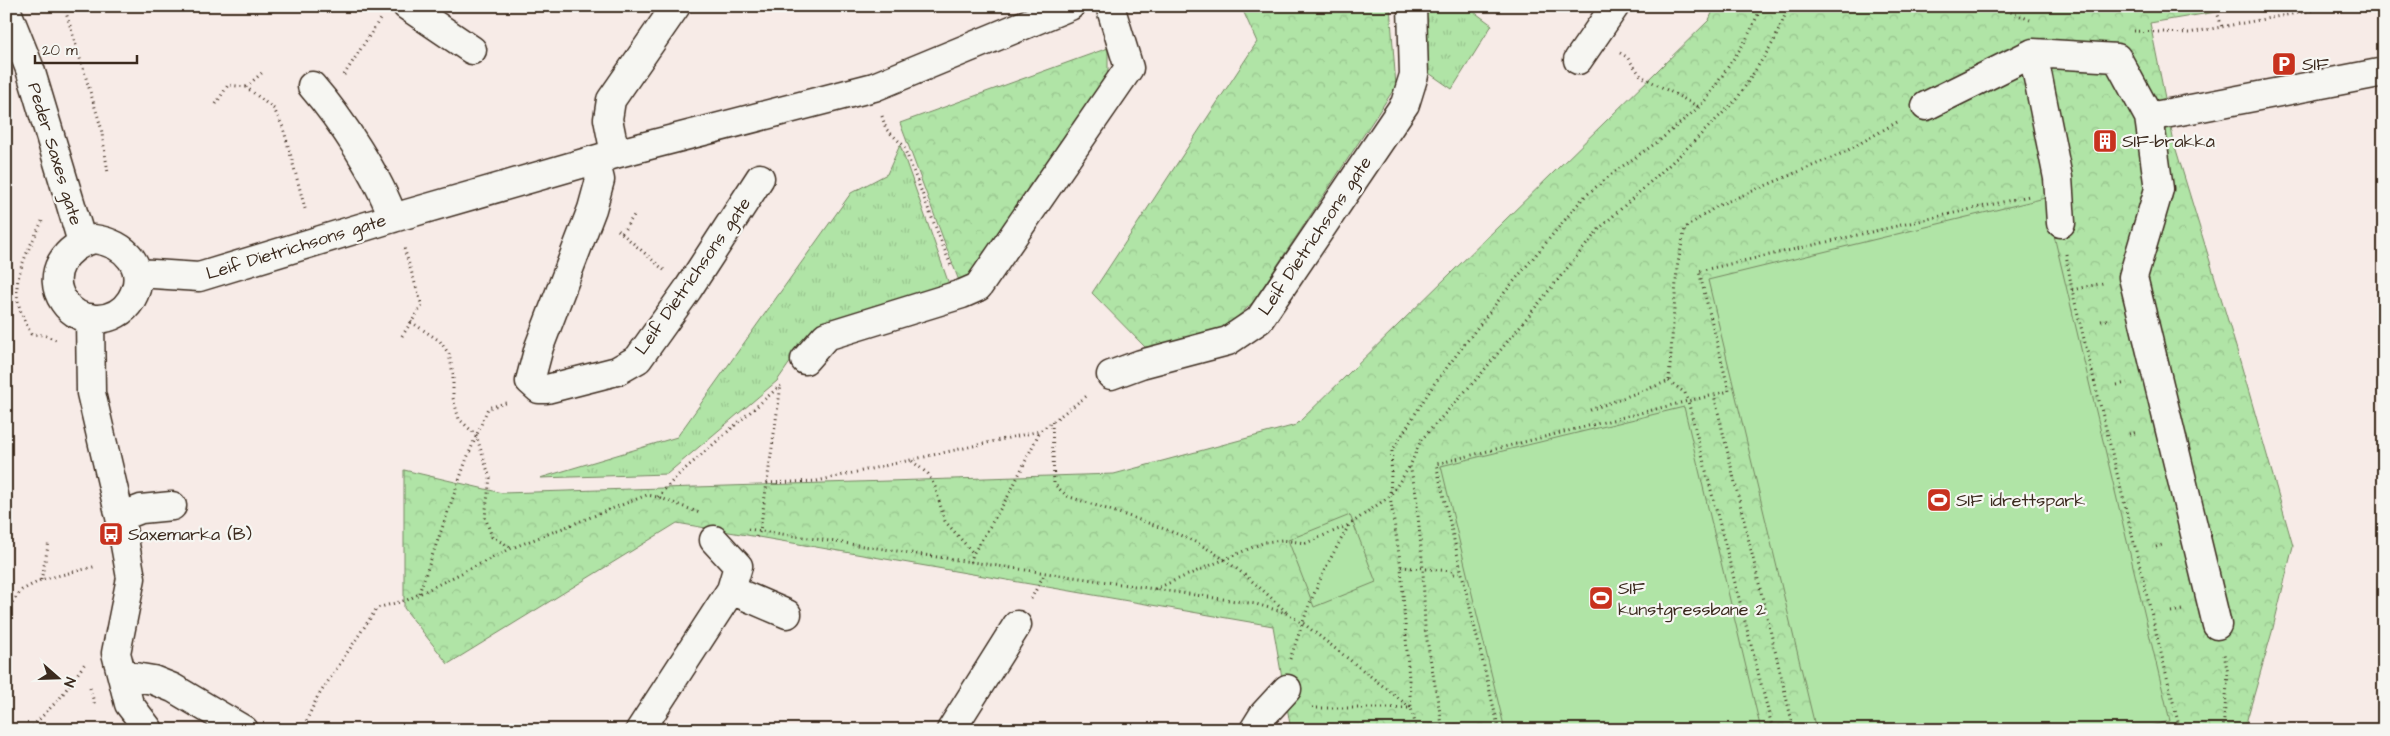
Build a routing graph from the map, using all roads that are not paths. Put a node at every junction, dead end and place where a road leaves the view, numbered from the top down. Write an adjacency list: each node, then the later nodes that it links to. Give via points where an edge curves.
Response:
1 (676, 6): 15 (street, via 611,100)
2 (1070, 6): 15 (street, Leif Dietrichsons gate, via 874,87)
3 (1110, 6): 22 (street, via 1129,68 978,287 826,336)
4 (1412, 6): 23 (street, Leif Dietrichsons gate, via 1414,75 1404,104 1259,320 1228,341)
5 (1615, 6): 10 (street)
6 (6, 9): 19 (street, Peder Saxes gate, via 30,69)
7 (395, 10): 8 (street)
8 (472, 50)
9 (2033, 53): 13 (street); 14 (street, via 2117,58); 18 (street, via 2059,189)
10 (1578, 60)
11 (2384, 72): 14 (street)
12 (319, 95): 17 (street, via 385,195)
13 (1926, 106)
14 (2148, 117): 29 (street, via 2159,189 2133,276)
15 (605, 157): 16 (street, Leif Dietrichsons gate, via 592,209 539,347 530,381 539,389 617,371 638,359); 17 (street, Leif Dietrichsons gate)
16 (760, 178)
17 (393, 218): 20 (street, Leif Dietrichsons gate, via 199,276)
18 (2061, 223)
19 (82, 242): 20 (street, via 94,239 117,245 128,254); 21 (street, via 61,262 57,275 58,290 64,303 77,314)
20 (138, 273): 21 (street, via 131,301 116,315 103,320)
21 (90, 318): 25 (street, via 90,393)
22 (805, 360)
23 (1111, 375)
24 (172, 506): 25 (street, via 141,509)
25 (120, 517): 31 (street, via 131,578 116,653)
26 (714, 540): 27 (street)
27 (735, 578): 28 (street); 35 (street)
28 (787, 614)
29 (2217, 624)
30 (1017, 626): 36 (street)
31 (123, 675): 33 (street, via 129,704); 34 (street, via 153,680 172,688)
32 (1287, 688): 37 (street)
33 (148, 730)
34 (244, 730)
35 (640, 730)
36 (951, 730)
37 (1254, 730)

